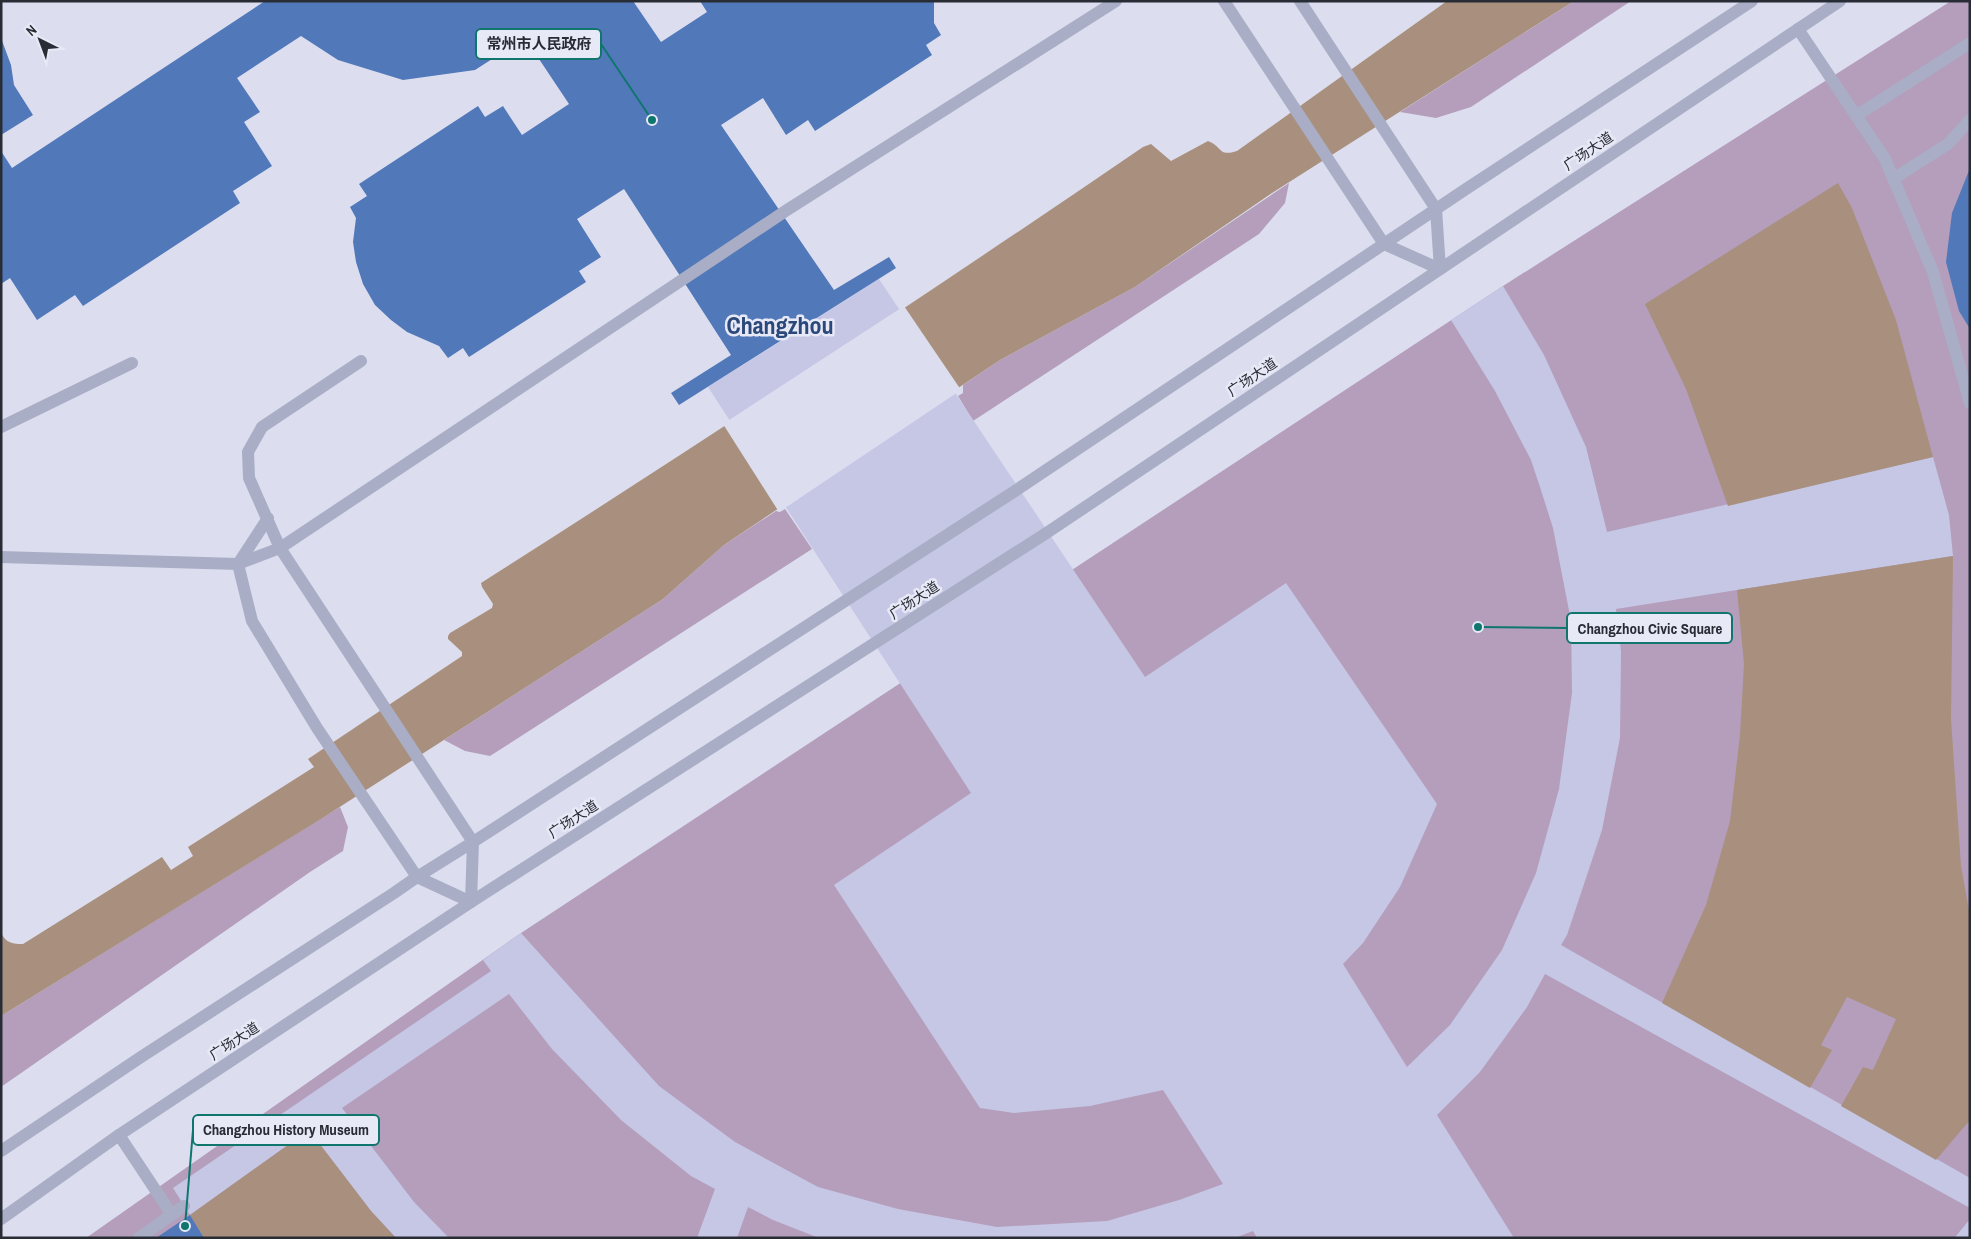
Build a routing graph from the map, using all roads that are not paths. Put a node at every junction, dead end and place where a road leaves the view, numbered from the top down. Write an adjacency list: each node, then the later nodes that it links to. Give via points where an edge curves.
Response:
1 (1116, 1): 19 (street, via 786,210)
2 (1224, 1): 12 (street)
3 (1300, 1): 11 (street)
4 (1752, 1): 11 (street)
5 (1840, 1): 6 (street, 广场大道)
6 (1798, 29): 8 (street); 13 (street, 广场大道)
7 (1970, 43): 8 (street)
8 (1856, 116): 10 (street, via 1885,159)
9 (1970, 120): 10 (street, via 1948,144)
10 (1893, 179): 16 (street, via 1933,272)
11 (1436, 209): 12 (street); 13 (street)
12 (1384, 244): 13 (street); 22 (street, via 1018,489)
13 (1440, 269): 24 (street, 广场大道, via 1048,532)
14 (361, 362): 18 (street, via 262,427 248,452 249,478)
15 (132, 363): 17 (street)
16 (1970, 403)
17 (1, 427)
18 (268, 518): 19 (street); 21 (street)
19 (280, 548): 21 (street); 22 (street)
20 (1, 557): 21 (street)
21 (238, 564): 23 (street, via 252,621 317,728)
22 (473, 842): 23 (street); 24 (street)
23 (417, 876): 24 (street); 26 (street)
24 (471, 902): 25 (street, 广场大道)
25 (119, 1135): 28 (street); 29 (street, 广场大道)
26 (1, 1151)
27 (184, 1206): 28 (street)
28 (172, 1215): 30 (street)
29 (1, 1219)
30 (139, 1238)

